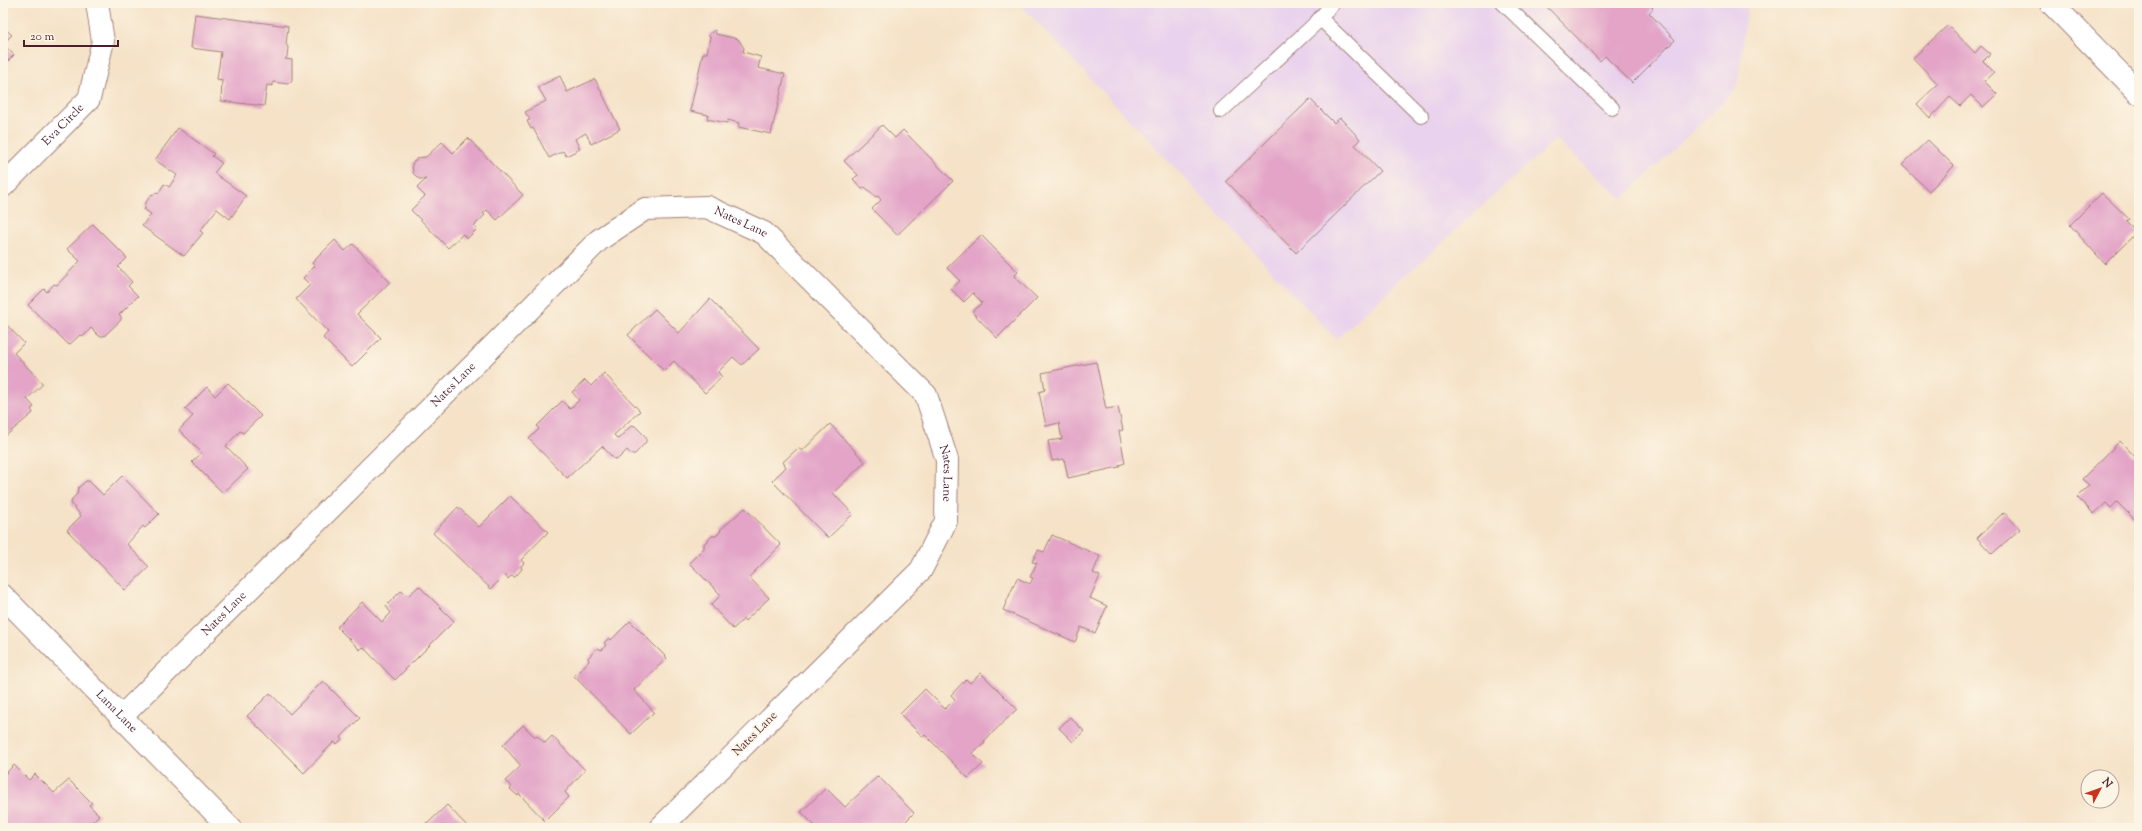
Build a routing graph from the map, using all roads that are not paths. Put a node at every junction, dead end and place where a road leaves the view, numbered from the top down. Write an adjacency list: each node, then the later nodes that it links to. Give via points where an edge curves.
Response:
1 (97, 3): 10 (street, Eva Circle, via 103,41 89,99)
2 (1333, 3): 5 (lane)
3 (1503, 3): 7 (lane)
4 (2051, 3): 6 (street)
5 (1320, 18): 8 (lane); 9 (lane)
6 (2139, 93)
7 (1612, 108)
8 (1221, 111)
9 (1421, 116)
10 (3, 186)
11 (3, 596): 12 (street, Lana Lane)
12 (121, 716): 13 (street, Lana Lane); 14 (street, Nates Lane, via 599,240 645,209 706,207 764,233 926,395 946,460 946,521 921,570)
13 (230, 828)
14 (660, 828)

